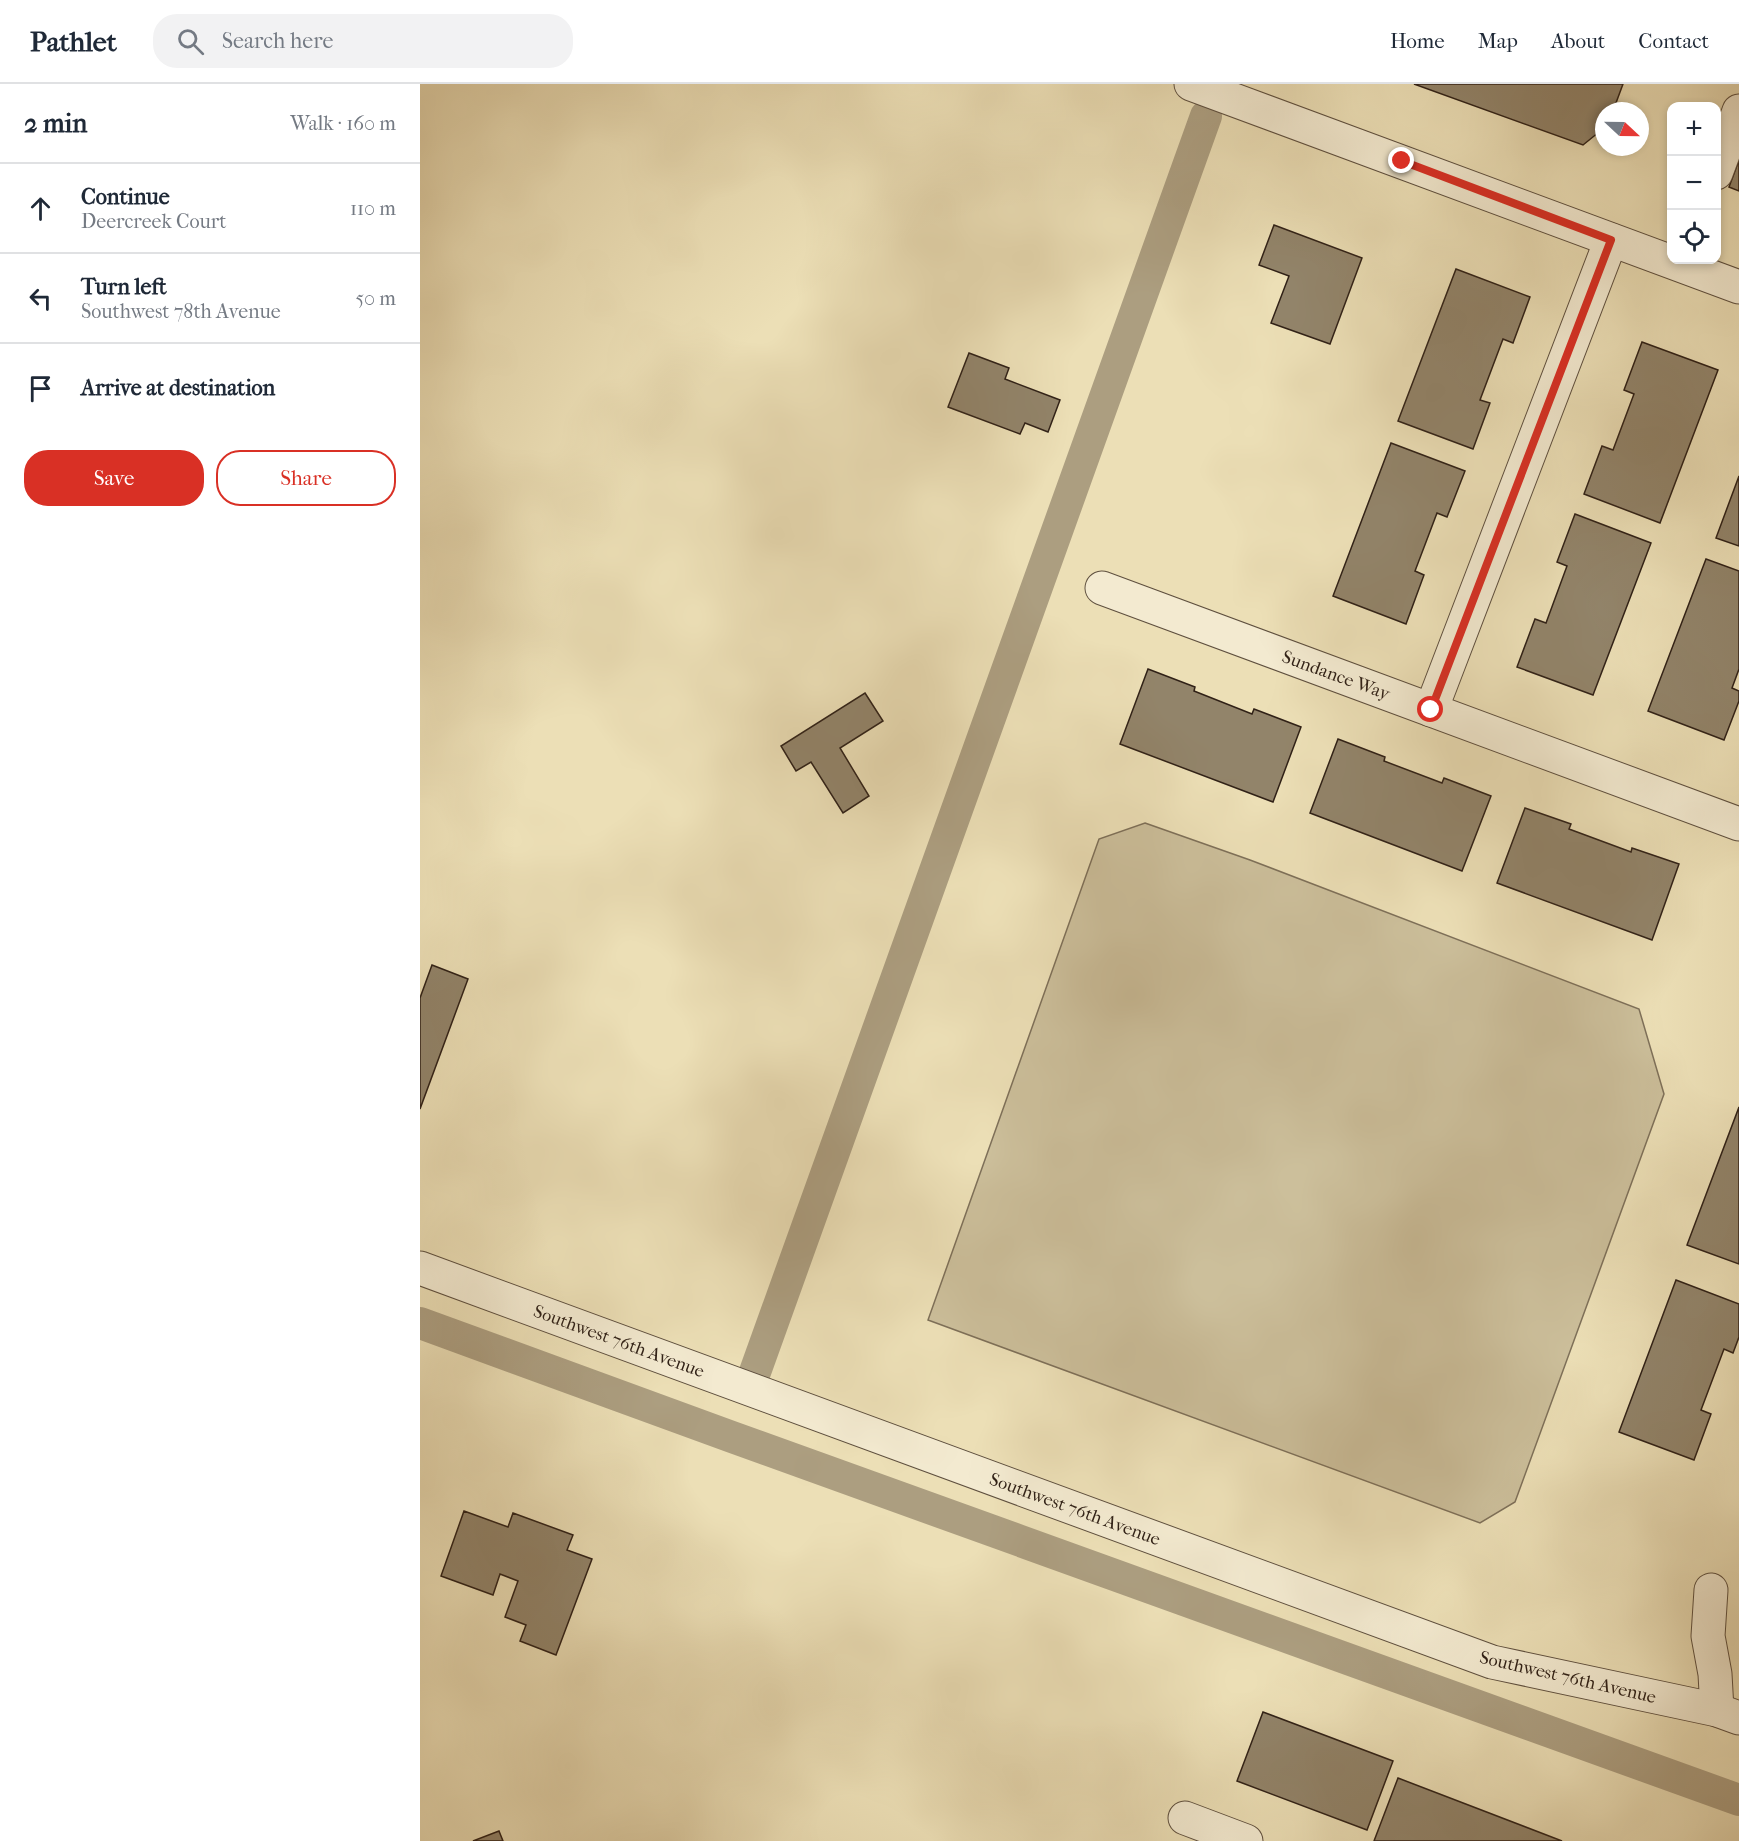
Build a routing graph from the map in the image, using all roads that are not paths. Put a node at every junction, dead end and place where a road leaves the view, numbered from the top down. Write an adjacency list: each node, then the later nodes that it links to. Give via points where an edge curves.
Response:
1 (1191, 84): 2 (street)
2 (1270, 97): 5 (street)
3 (1739, 111): 4 (street)
4 (1721, 160)
5 (1611, 240): 6 (street); 8 (street)
6 (1739, 287)
7 (1102, 588): 8 (street, Sundance Way)
8 (1431, 710): 9 (street, Sundance Way)
9 (1739, 824)
10 (420, 1268): 12 (street, Southwest 76th Avenue, via 1492,1662)
11 (1711, 1590): 12 (street, via 1708,1636)
12 (1728, 1714)
13 (1185, 1818): 14 (street)
14 (1246, 1841)

